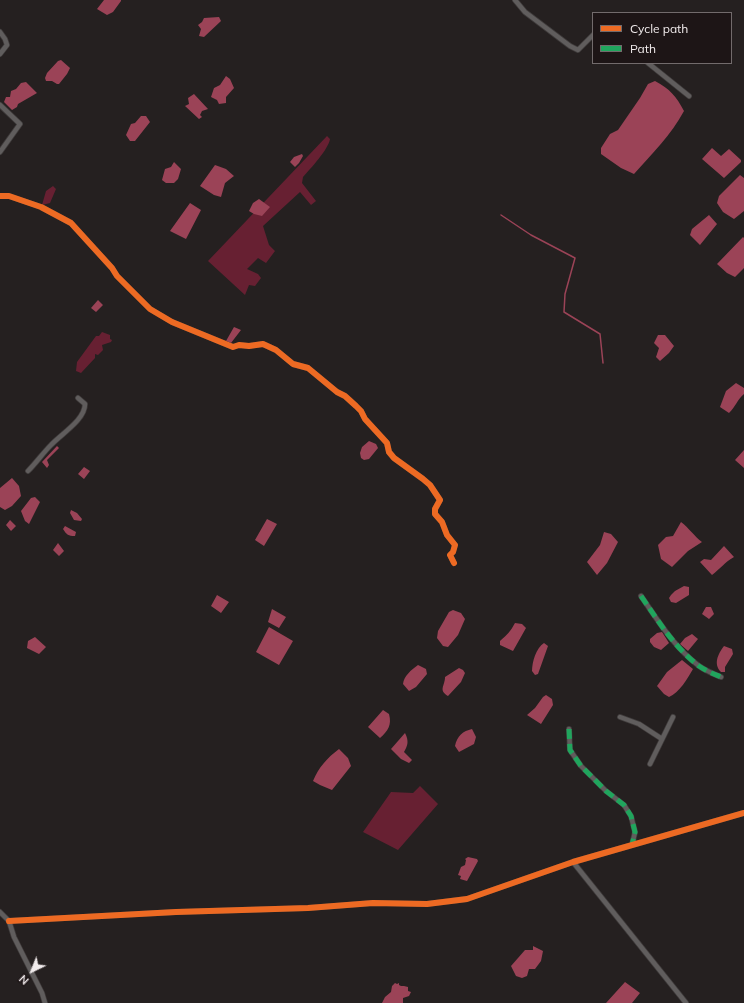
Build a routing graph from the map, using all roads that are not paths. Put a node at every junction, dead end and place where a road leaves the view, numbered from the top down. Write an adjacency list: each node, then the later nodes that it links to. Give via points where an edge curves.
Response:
1 (515, 0): 3 (street, via 525,12 578,50)
2 (0, 32): 4 (street, via 7,45)
3 (592, 36)
4 (0, 54)
5 (649, 64): 6 (street)
6 (689, 96)
7 (0, 106): 8 (street, via 20,124)
8 (0, 152)
9 (0, 196): 12 (street, via 9,196 41,207 71,222 150,309 172,322 233,347 263,344 276,350 293,364 308,368 337,392 346,396 362,411 365,419 387,443 391,455 426,482 440,500 435,514 455,545 450,555)
10 (78, 398): 11 (street, via 85,404 85,409 69,430 52,444)
11 (28, 471)
12 (454, 563)
13 (641, 596): 14 (street, via 675,644 700,666)
14 (721, 678)
15 (620, 717): 18 (street, via 639,724)
16 (673, 717): 18 (street)
17 (569, 729): 21 (street, via 570,750 581,766 624,805 631,816 635,832)
18 (662, 739): 19 (street)
19 (650, 764)
20 (744, 812): 21 (street)
21 (632, 845): 22 (street)
22 (573, 862): 24 (street, via 467,899 427,904 373,903); 26 (street)
23 (0, 912): 24 (street)
24 (9, 921): 25 (street)
25 (45, 1003)
26 (686, 1003)

